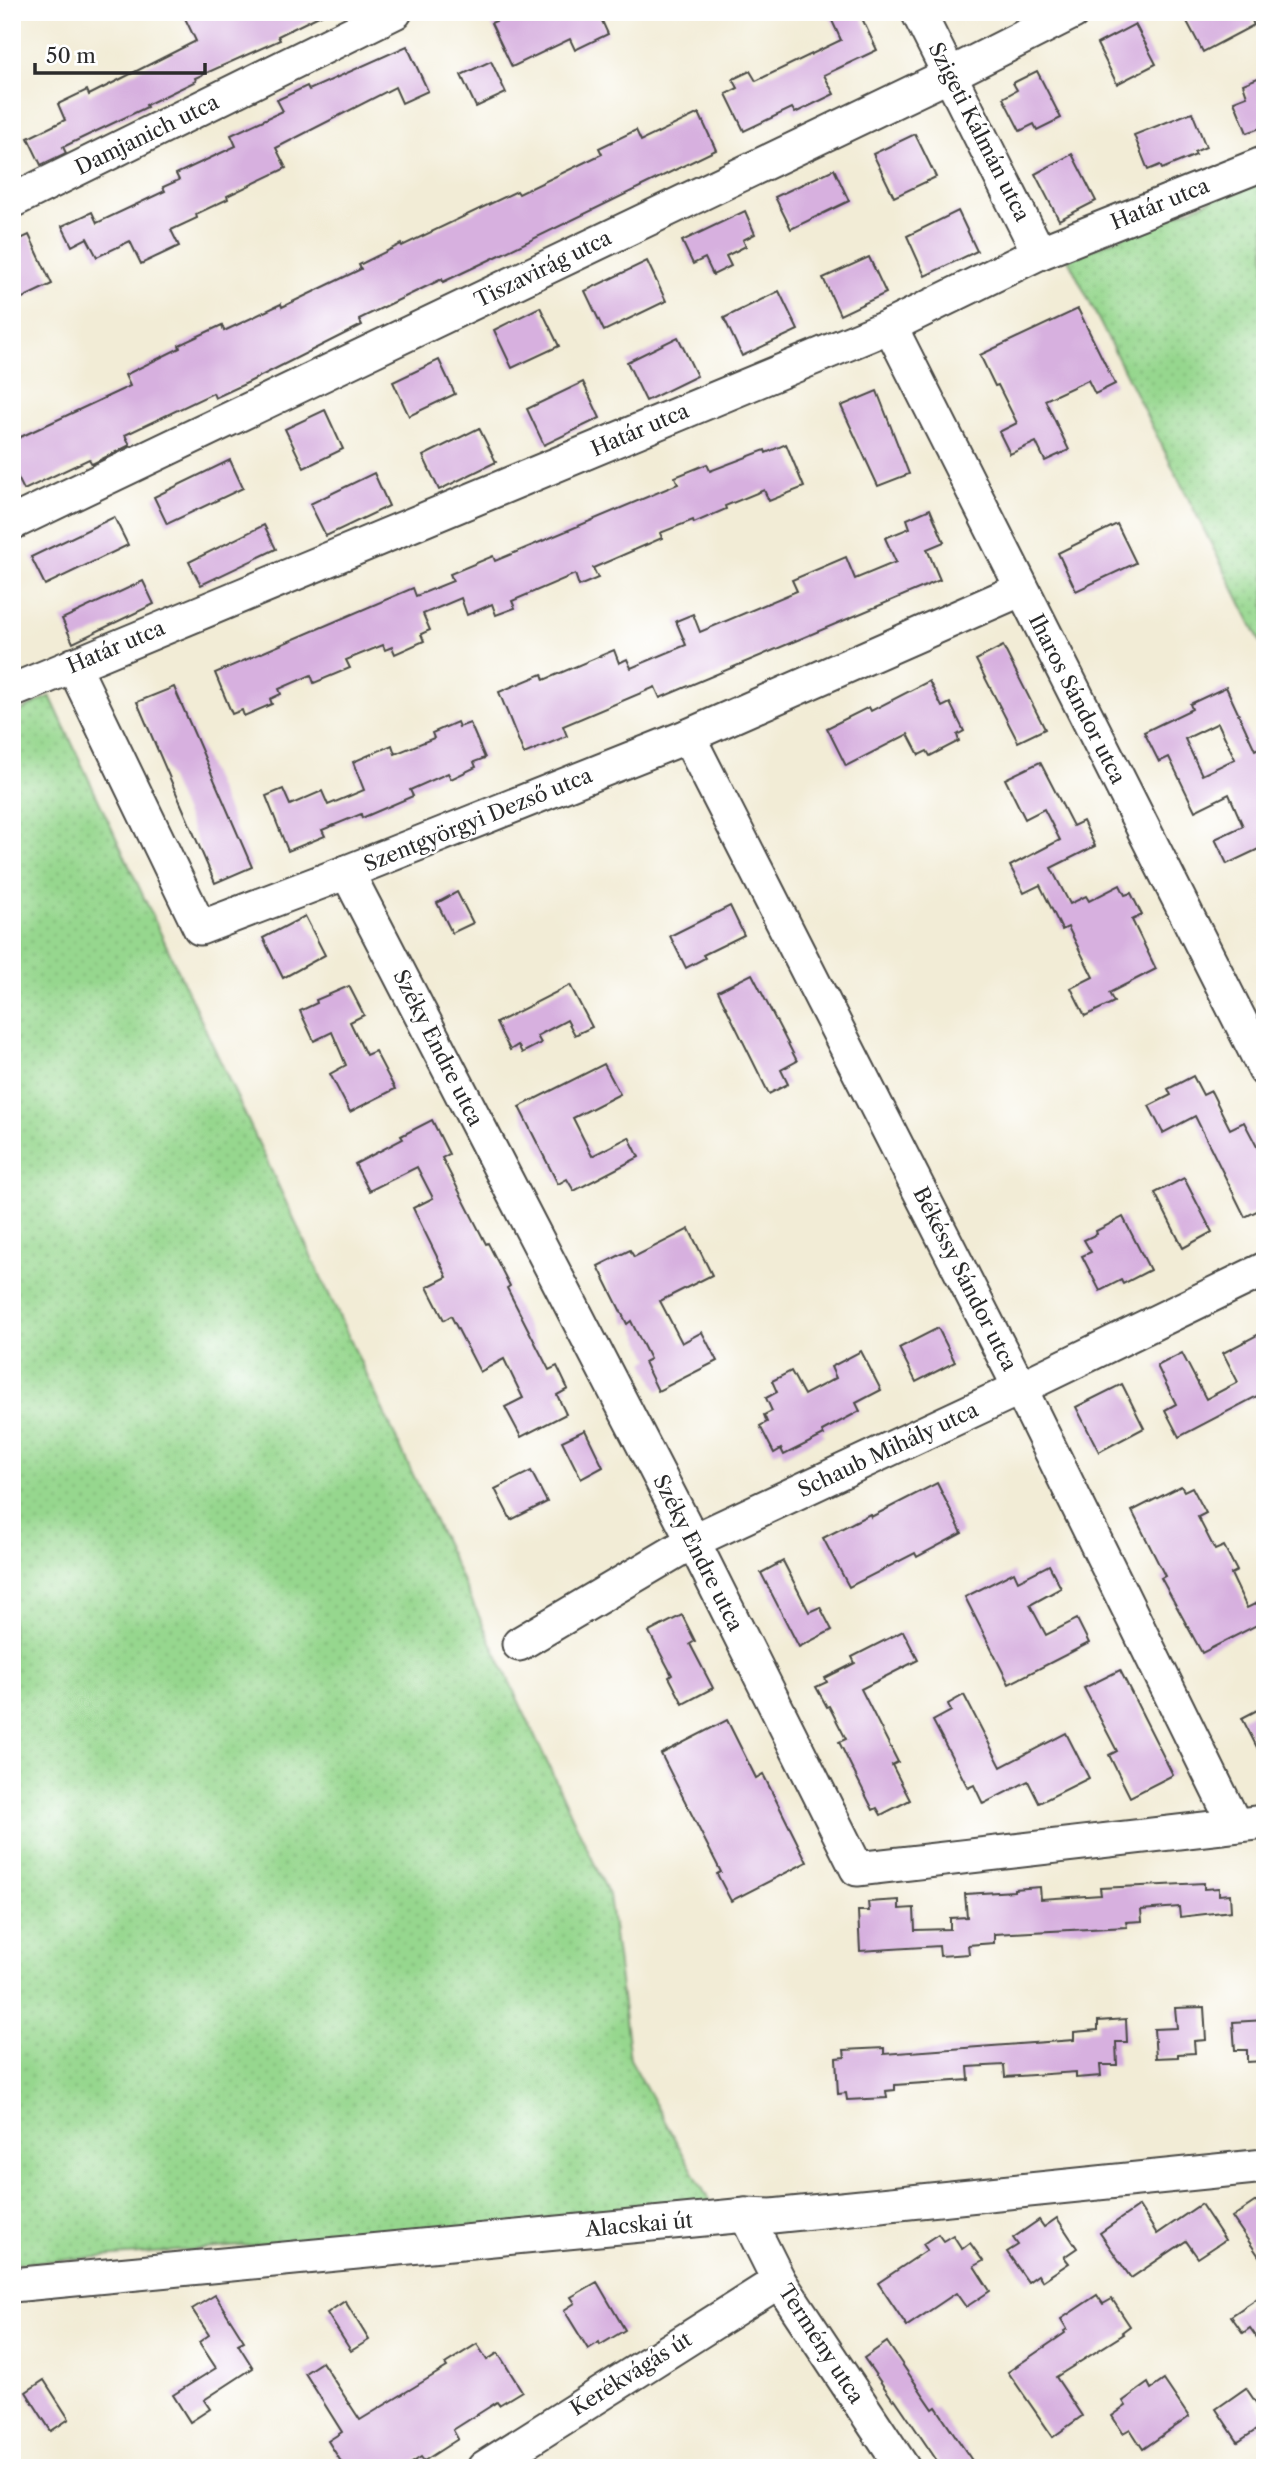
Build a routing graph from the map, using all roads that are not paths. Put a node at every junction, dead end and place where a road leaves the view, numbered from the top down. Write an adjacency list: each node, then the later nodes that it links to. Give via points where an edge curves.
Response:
1 (395, 12): 6 (street, Damjanich utca)
2 (918, 12): 4 (street, Szigeti Kálmán utca)
3 (1073, 12): 4 (street, Tiszavirág utca)
4 (951, 74): 7 (street, Szigeti Kálmán utca); 9 (street, Tiszavirág utca)
5 (1265, 163): 7 (street, Határ utca)
6 (12, 201)
7 (1039, 253): 8 (street, Határ utca)
8 (890, 326): 10 (street, Iharos Sándor utca); 11 (street, Határ utca)
9 (12, 523)
10 (1021, 589): 13 (street, Szentgyörgyi Dezső utca); 15 (street, Iharos Sándor utca)
11 (73, 665): 12 (street, Határ utca); 14 (street, Szentgyörgyi Dezső utca, via 200,928)
12 (12, 691)
13 (688, 736): 14 (street, Szentgyörgyi Dezső utca); 17 (street, Békéssy Sándor utca)
14 (347, 872): 18 (street, Széky Endre utca)
15 (1265, 1070)
16 (1265, 1269): 17 (street, Schaub Mihály utca)
17 (1020, 1388): 18 (street, Schaub Mihály utca); 20 (street, Békéssy Sándor utca)
18 (693, 1541): 19 (street, Schaub Mihály utca); 20 (street, Széky Endre utca, via 857,1869)
19 (519, 1644)
20 (1250, 1824)
21 (1265, 2166): 22 (street, Alacskai út)
22 (746, 2215): 23 (street, Termény utca); 24 (street, Alacskai út)
23 (779, 2281): 25 (street, Kerékvágás út); 26 (street, Termény utca)
24 (12, 2285)
25 (484, 2468)
26 (903, 2468)

